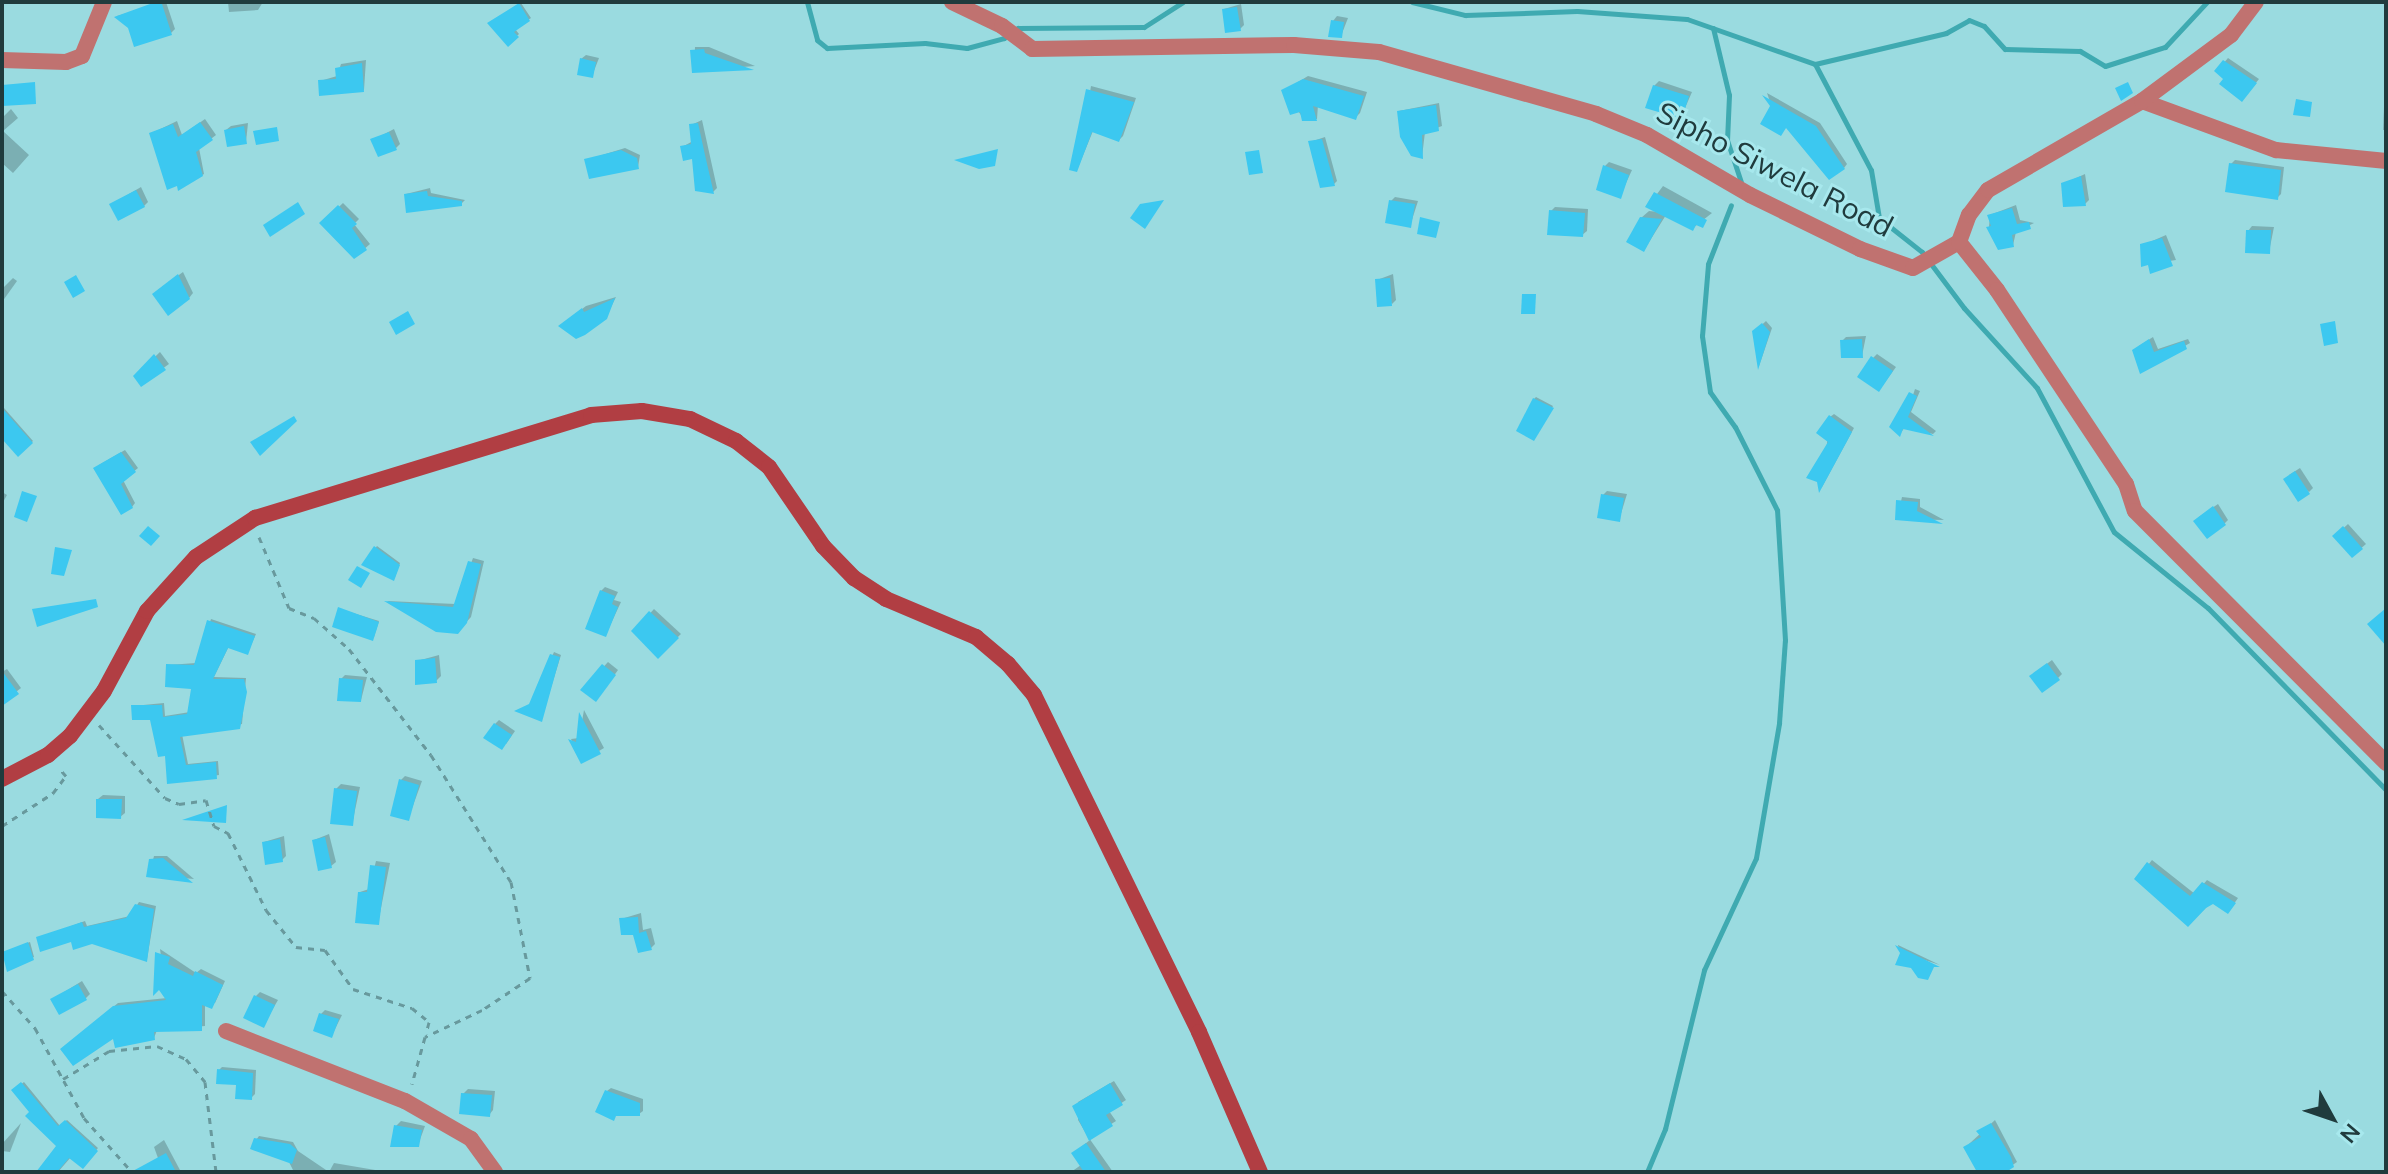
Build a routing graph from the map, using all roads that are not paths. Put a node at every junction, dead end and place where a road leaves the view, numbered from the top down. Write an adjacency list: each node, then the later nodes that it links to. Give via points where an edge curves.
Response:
1 (104, 2): 4 (street, via 82,56 66,62)
2 (952, 2): 7 (street, Sipho Siwela Road, via 1002,26 1032,49 1337,46 1379,52 1596,114 1860,249 1919,267)
3 (2256, 2): 5 (street, via 2231,35)
4 (2, 60)
5 (2142, 101): 6 (street, via 2265,148); 7 (street, via 1988,190 1969,215)
6 (2386, 161)
7 (1959, 242): 8 (street, via 2126,484 2135,511)
8 (2386, 763)
9 (2, 779): 12 (street, via 48,755 89,713 147,611 196,557 255,518 602,413 678,416 736,441 782,482 823,546 854,578 886,599 976,637 1034,695 1192,1018)
10 (226, 1031): 11 (street, via 405,1101 471,1139)
11 (495, 1172)
12 (1260, 1172)

